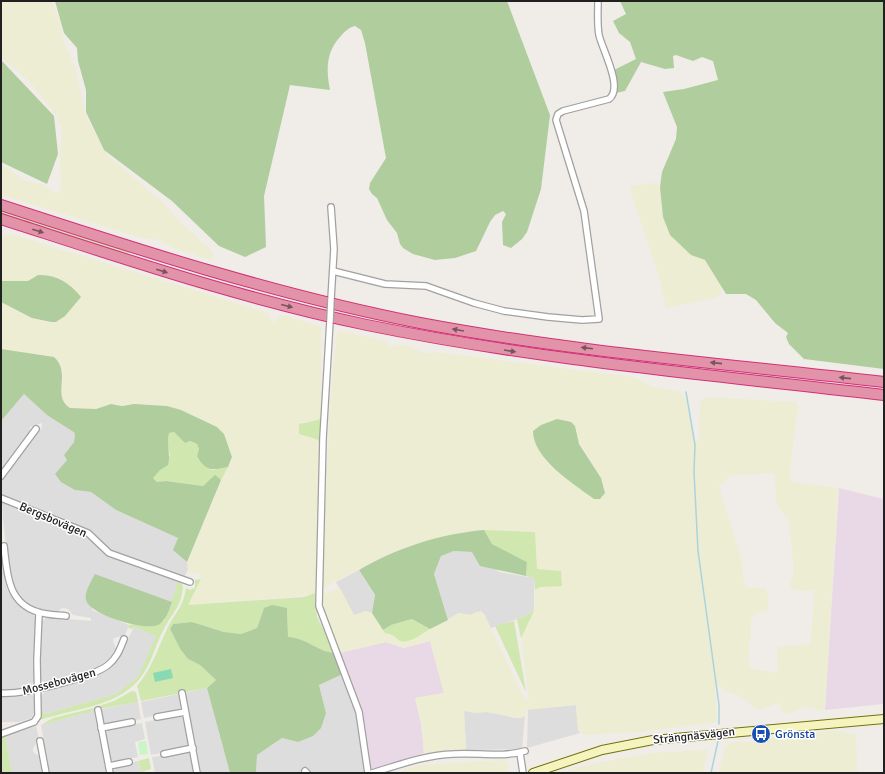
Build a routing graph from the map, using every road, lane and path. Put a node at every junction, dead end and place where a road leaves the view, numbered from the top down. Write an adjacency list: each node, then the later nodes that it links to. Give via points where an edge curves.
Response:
1 (598, 1): 5 (street, via 599,34 613,76 614,90 609,99 561,112 556,117 556,123 584,211 599,319 582,320 504,311 474,304 426,286 386,284)
2 (1, 205): 6 (highway, one-way to 2, via 551,344 420,323 230,278)
3 (331, 207): 5 (street)
4 (1, 219): 7 (highway, one-way to 7, via 211,286 305,311 400,332 555,357)
5 (333, 272): 34 (street, bridge, via 323,438 319,606 359,712)
6 (884, 382)
7 (884, 394)
8 (36, 429): 9 (street)
9 (1, 476)
10 (1, 498): 12 (street, Bergsbovägen, via 88,533 109,553)
11 (4, 546): 13 (street, via 10,588 22,603)
12 (190, 582)
13 (39, 613): 14 (street); 16 (street)
14 (66, 616)
15 (124, 639): 16 (street, Mossebovägen, via 115,658 100,670)
16 (38, 689): 17 (street, Mossebovägen); 25 (street, via 37,720)
17 (1, 693)
18 (182, 693): 20 (street)
19 (98, 710): 24 (street)
20 (185, 712): 21 (street); 27 (street)
21 (157, 717)
22 (884, 719): 37 (main road, Strängnäsvägen, via 653,740 602,750)
23 (132, 722): 24 (street)
24 (101, 728): 30 (street)
25 (1, 734)
26 (40, 742): 31 (street)
27 (192, 748): 28 (street); 33 (street)
28 (164, 754)
29 (129, 762): 30 (street)
30 (109, 766): 32 (street)
31 (46, 773)
32 (110, 773)
33 (197, 773)
34 (368, 773)
35 (372, 773): 36 (street, via 418,758 441,754 522,752)
36 (523, 773)
37 (533, 773)

